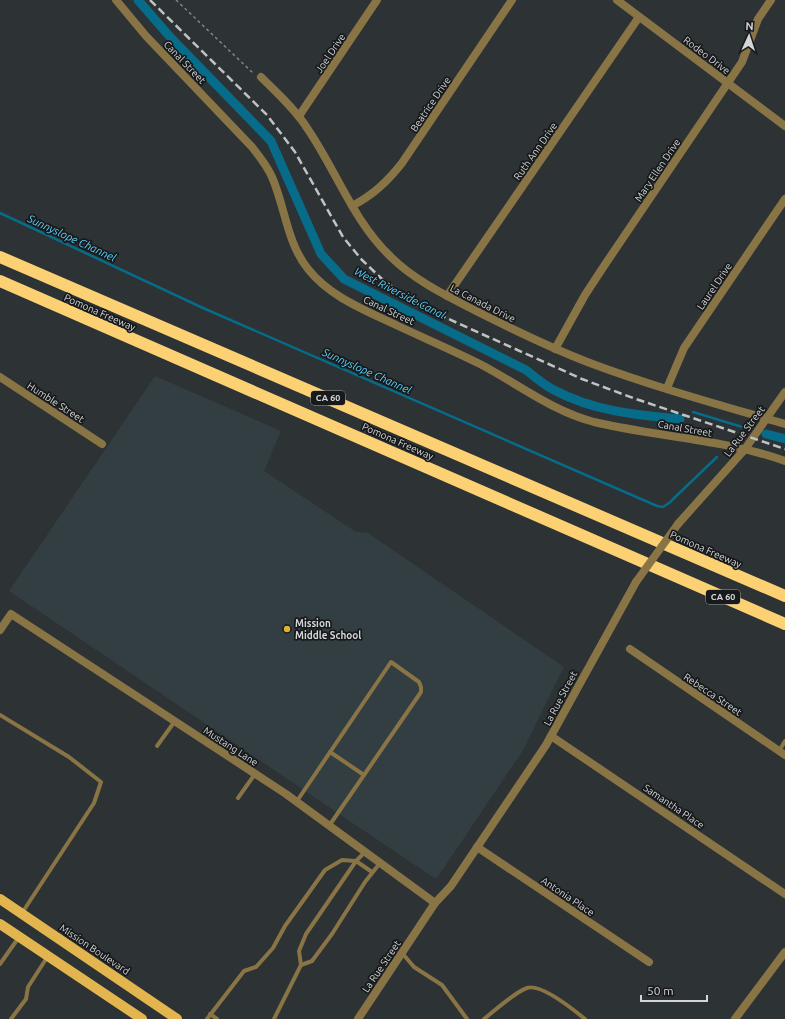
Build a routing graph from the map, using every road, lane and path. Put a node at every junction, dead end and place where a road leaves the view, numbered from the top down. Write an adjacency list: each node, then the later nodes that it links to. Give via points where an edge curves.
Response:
1 (116, 0): 24 (street, Canal Street, via 146,36 252,147 266,165 300,258 315,277 334,293 356,306 482,365 544,402 572,415 620,427)
2 (176, 0): 8 (path, via 250,72)
3 (377, 0): 10 (street, Joel Drive)
4 (512, 0): 13 (street, Beatrice Drive, via 402,163 387,182 370,197)
5 (617, 0): 7 (street, Rodeo Drive)
6 (771, 0): 9 (street, Mary Ellen Drive, via 758,19 748,50)
7 (639, 17): 9 (street, Rodeo Drive); 16 (street, Ruth Ann Drive)
8 (261, 77): 10 (street, La Canada Drive)
9 (728, 84): 11 (street, Rodeo Drive); 17 (street, Mary Ellen Drive, via 600,272)
10 (299, 116): 13 (street, La Canada Drive, via 330,164)
11 (785, 126)
12 (785, 199): 19 (street, Laurel Drive, via 684,348)
13 (352, 206): 16 (street, La Canada Drive, via 368,231 391,258)
14 (0, 257): 26 (highway, Pomona Freeway / CA 60)
15 (0, 281): 27 (highway, Pomona Freeway / CA 60)
16 (447, 296): 17 (street, La Canada Drive)
17 (555, 348): 19 (street, La Canada Drive, via 604,368)
18 (0, 377): 23 (street, Humble Street)
19 (667, 388): 21 (street, La Canada Drive)
20 (785, 392): 21 (street, La Rue Street)
21 (767, 418): 22 (street, La Canada Drive); 24 (street, La Rue Street)
22 (785, 424)
23 (102, 444)
24 (745, 450): 25 (street, Canal Street); 32 (street, La Rue Street, bridge, via 678,524 636,582)
25 (785, 461)
26 (785, 596)
27 (785, 624)
28 (0, 630): 31 (street, Mustang Lane, via 11,614)
29 (630, 649): 36 (street, Rebecca Street)
30 (0, 715): 50 (lane, via 69,757 101,782 94,803)
31 (174, 721): 34 (lane); 37 (street, Mustang Lane)
32 (551, 736): 42 (street, La Rue Street); 47 (street, Samantha Place)
33 (785, 741): 36 (lane)
34 (157, 746)
35 (330, 752): 38 (lane); 38 (lane, via 391,662 419,682 421,692); 40 (lane)
36 (782, 753)
37 (255, 774): 39 (lane); 40 (street, Mustang Lane)
38 (364, 775): 41 (lane)
39 (238, 798)
40 (296, 802): 41 (street, Mustang Lane)
41 (329, 826): 43 (street, Mustang Lane)
42 (477, 847): 49 (street, La Rue Street, via 451,886); 56 (street, Antonia Place)
43 (365, 852): 44 (lane); 45 (street, Mustang Lane)
44 (356, 861): 46 (lane); 58 (lane, via 306,934 299,951); 59 (lane, via 342,860 325,870 285,926 273,948 256,967 244,971)
45 (380, 863): 46 (lane); 49 (street, Mustang Lane)
46 (372, 872): 58 (lane, via 316,956 312,961)
47 (785, 894)
48 (0, 899): 50 (main road, Mission Boulevard)
49 (435, 903): 54 (street, La Rue Street)
50 (22, 914): 62 (main road, Mission Boulevard)
51 (0, 924): 52 (main road)
52 (19, 937): 55 (main road); 57 (lane)
53 (785, 952): 70 (street)
54 (402, 953): 66 (street, La Rue Street); 67 (lane, via 414,967 442,985)
55 (48, 956): 60 (lane, via 28,986 26,999); 61 (main road)
56 (649, 962)
57 (0, 964)
58 (301, 965): 65 (lane)
59 (210, 1014): 63 (lane); 64 (lane)
60 (10, 1019)
61 (142, 1019)
62 (177, 1019)
63 (207, 1019)
64 (217, 1019)
65 (274, 1019)
66 (358, 1019)
67 (467, 1019)
68 (484, 1019): 69 (lane, via 526,988 535,987)
69 (586, 1019)
70 (735, 1019)

